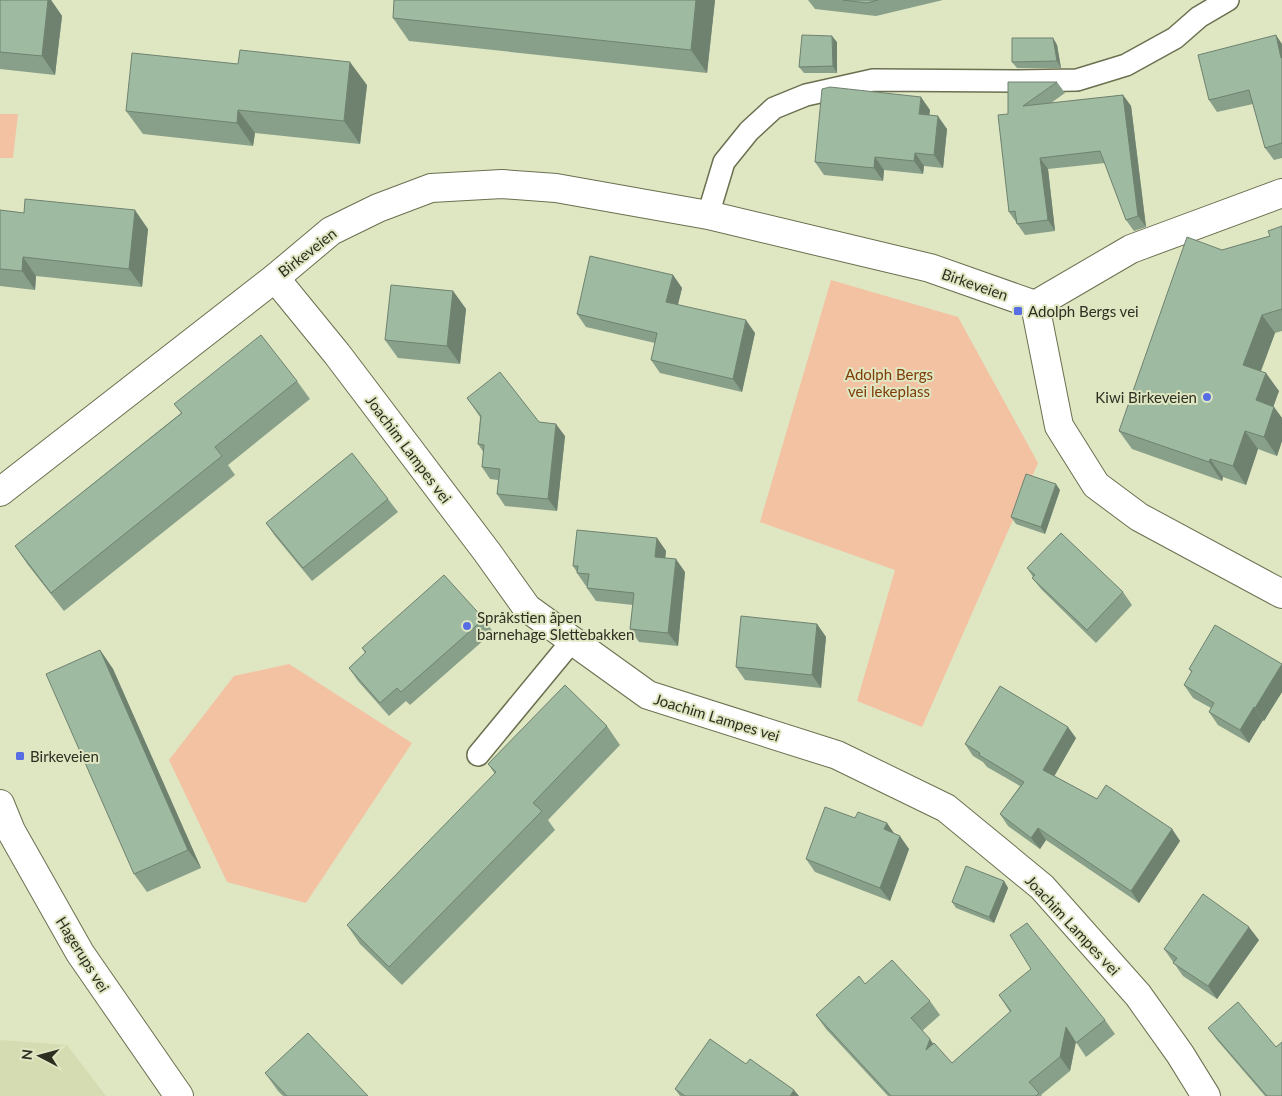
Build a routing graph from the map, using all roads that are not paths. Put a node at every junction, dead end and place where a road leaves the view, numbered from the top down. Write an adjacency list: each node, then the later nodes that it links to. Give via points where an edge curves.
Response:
1 (1228, 0): 3 (lane, via 1199,17 1175,38 1126,65 1078,80 873,80 806,95 774,108 749,131 724,162)
2 (1282, 193): 5 (street, via 1131,249)
3 (708, 215): 4 (street, Birkeveien, via 556,188 502,184 431,188 378,208 331,231); 5 (street, Birkeveien, via 930,268)
4 (275, 278): 6 (street, Birkeveien); 8 (street, Joachim Lampes vei, via 337,354 527,608)
5 (1035, 304): 7 (street, via 1059,426 1096,485 1139,517)
6 (0, 492)
7 (1282, 594)
8 (572, 641): 9 (lane); 12 (street, Joachim Lampes vei, via 648,696 837,755 946,808 1042,886 1138,995)
9 (478, 755)
10 (0, 804): 11 (street, Hagerups vei, via 11,831 80,953)
11 (179, 1096)
12 (1206, 1096)

